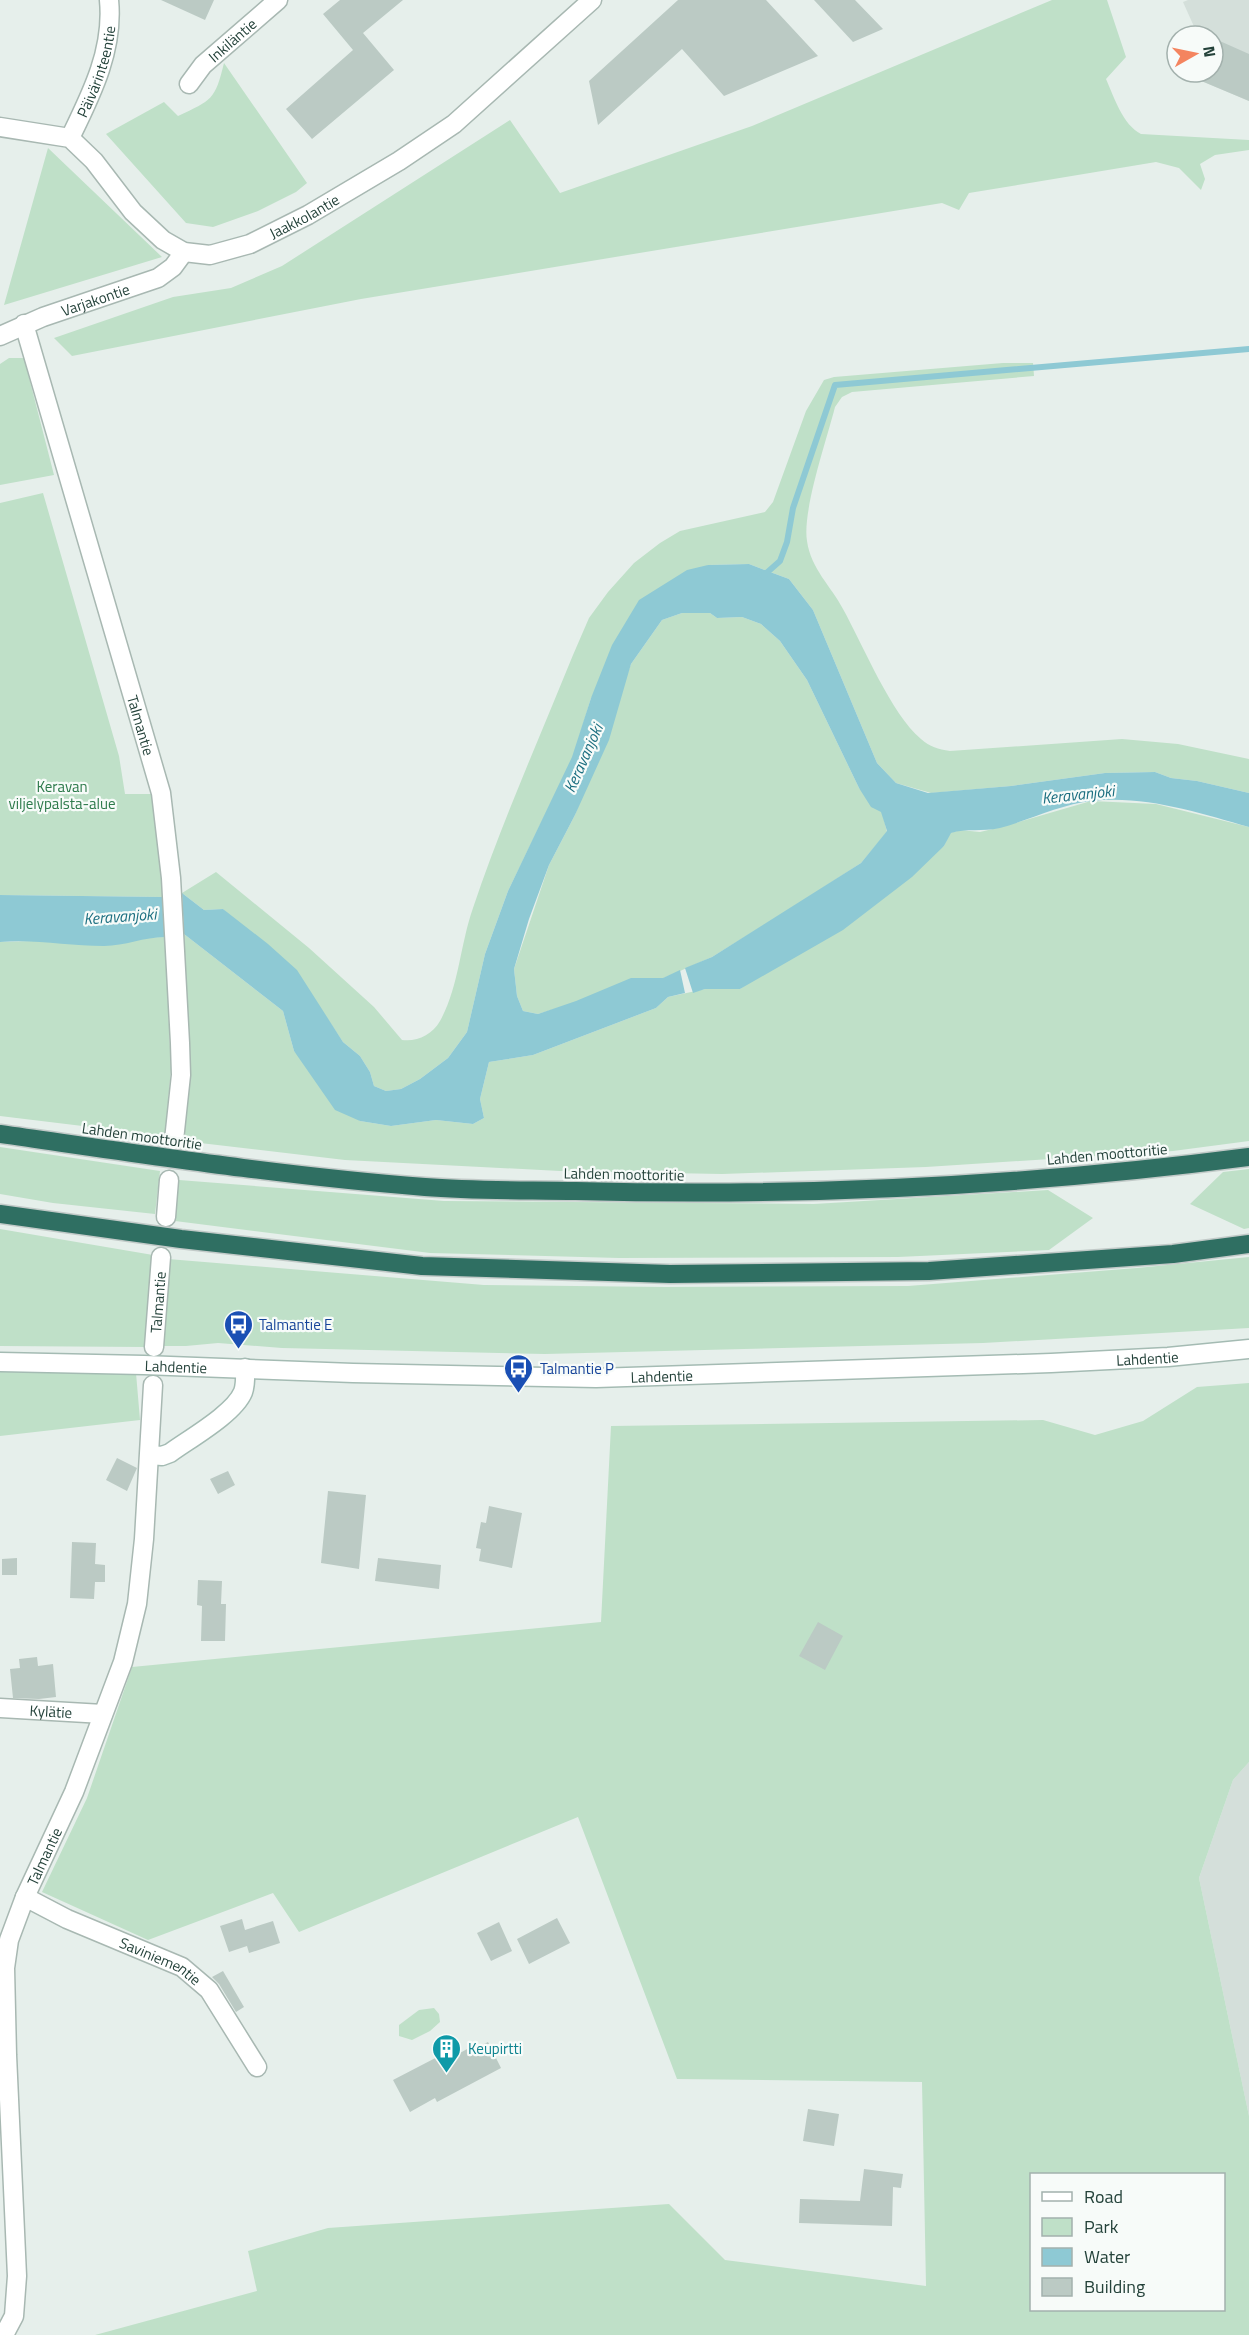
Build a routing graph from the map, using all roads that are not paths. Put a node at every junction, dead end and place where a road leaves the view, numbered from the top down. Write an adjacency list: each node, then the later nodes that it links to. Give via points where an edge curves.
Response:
1 (109, 0): 6 (street, Päivärinteentie, via 111,22 98,80)
2 (278, 0): 4 (street, Inkiläntie, via 202,65)
3 (592, 0): 7 (street, Jaakkolantie, via 454,124 399,161 250,244 210,255)
4 (189, 84)
5 (0, 128): 6 (street)
6 (70, 138): 7 (street, Jaakkolantie, via 94,161 133,212 163,240)
7 (184, 252): 8 (street, Varjakontie, via 158,278)
8 (24, 324): 9 (street, Varjakontie); 11 (street, Talmantie, via 160,793 171,878 180,1075)
9 (0, 336)
10 (0, 1134): 12 (highway, Lahden moottoritie, via 194,1162 426,1187 671,1194 927,1188)
11 (174, 1140)
12 (1249, 1157)
13 (169, 1180): 15 (street)
14 (0, 1214): 16 (highway, via 422,1266 670,1274 930,1271 1173,1254)
15 (166, 1217)
16 (1249, 1244)
17 (161, 1257): 18 (street, Talmantie)
18 (154, 1347)
19 (1249, 1349): 21 (street, Lahdentie, via 1051,1363 596,1378)
20 (0, 1362): 21 (street, Lahdentie)
21 (245, 1368): 23 (street, via 242,1395 226,1412 170,1453)
22 (153, 1385): 23 (street, Talmantie)
23 (150, 1455): 25 (street, Talmantie, via 137,1604 123,1662)
24 (0, 1708): 25 (street, Kylätie)
25 (103, 1714): 26 (street, Talmantie, via 74,1792)
26 (25, 1897): 27 (street, Saviniementie, via 67,1919 182,1966 209,1990); 28 (street, Talmantie, via 9,1940 5,1968 17,2276 14,2316)
27 (257, 2067)
28 (4, 2335)

